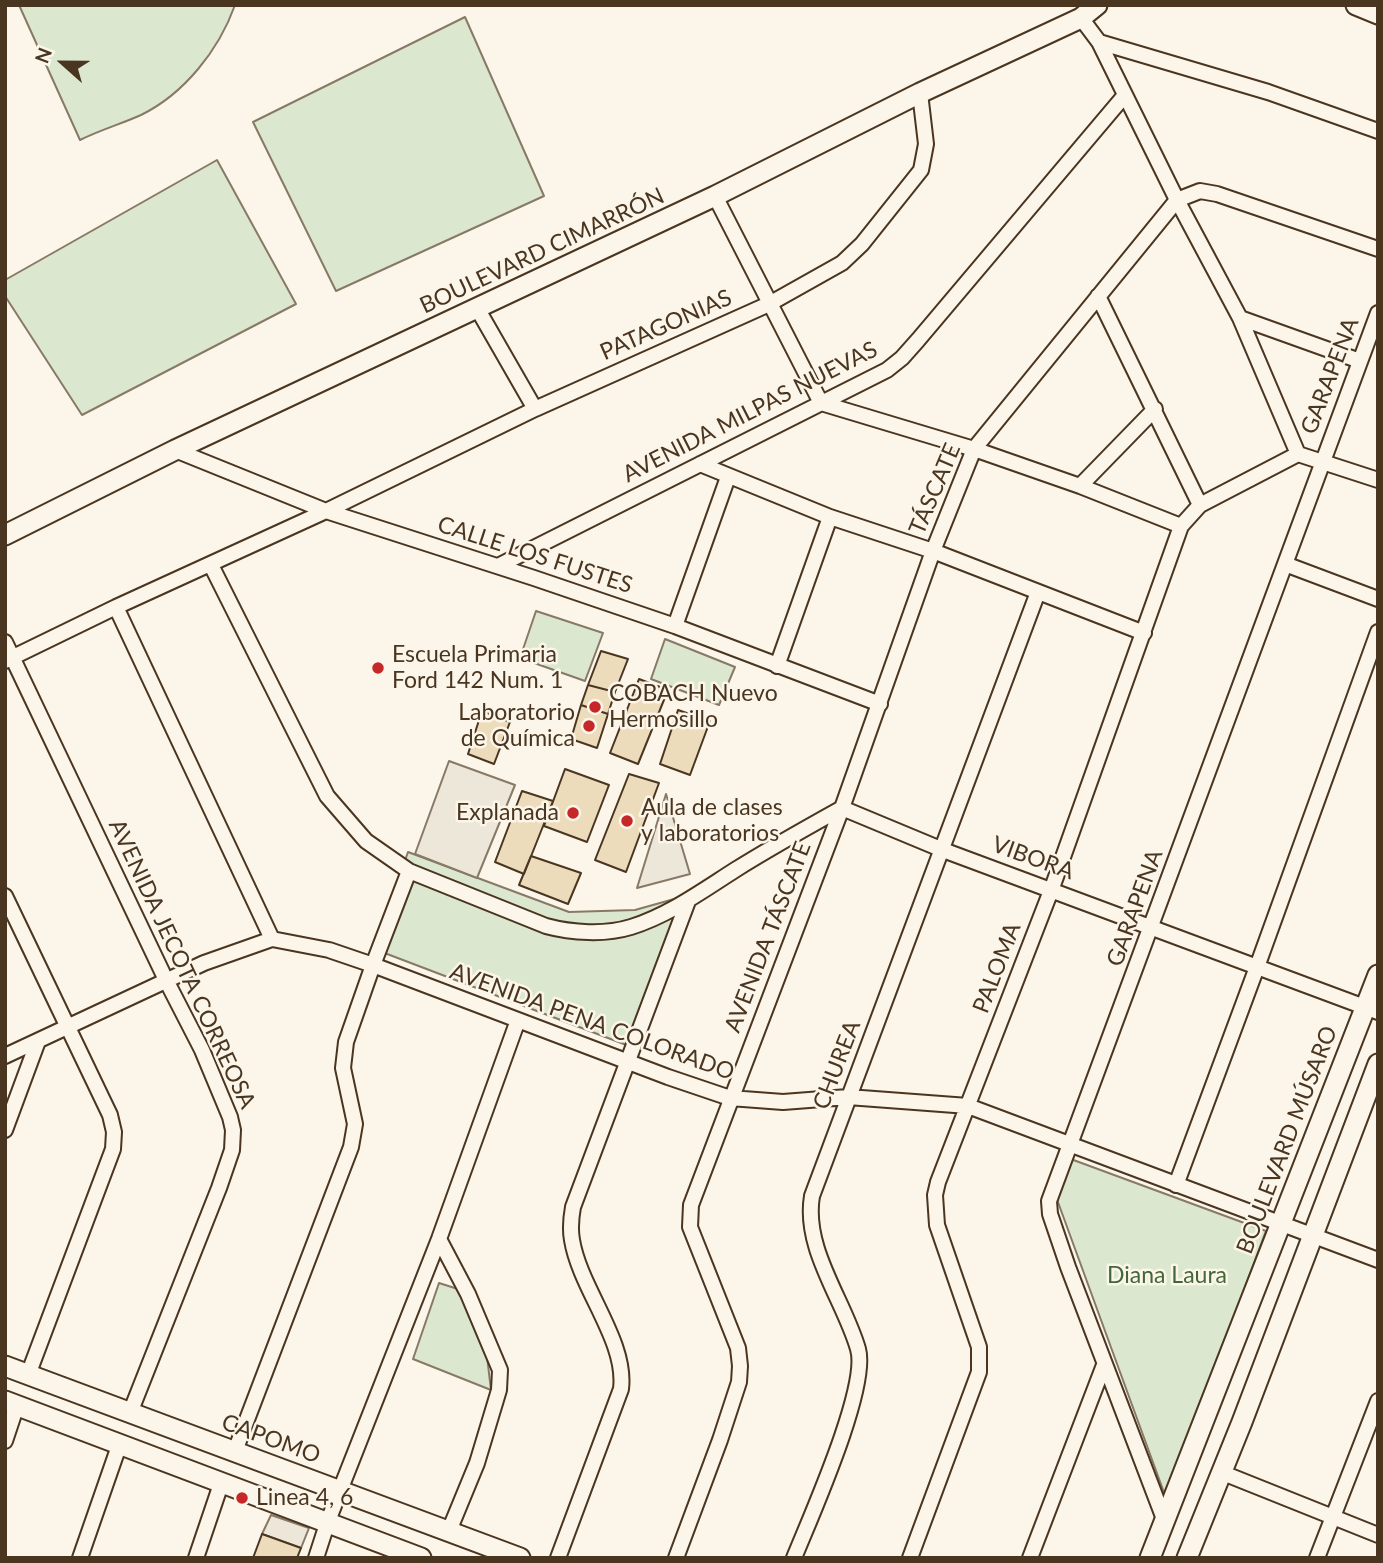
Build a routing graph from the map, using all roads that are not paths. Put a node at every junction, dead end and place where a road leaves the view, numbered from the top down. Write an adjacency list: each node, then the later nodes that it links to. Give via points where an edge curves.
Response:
1 (1097, 5): 4 (street, BOULEVARD CIMARRÓN)
2 (1356, 5): 3 (street)
3 (1378, 14)
4 (1081, 18): 5 (street); 6 (street, BOULEVARD CIMARRÓN)
5 (1100, 42): 7 (street); 8 (street, via 1268,92)
6 (920, 93): 9 (street, BOULEVARD CIMARRÓN); 13 (street, PATAGONIAS, via 926,144 921,170 842,263)
7 (1125, 95): 10 (street); 18 (street, AVENIDA MILPAS NUEVAS, via 902,358)
8 (1378, 131)
9 (715, 196): 13 (street); 14 (street, BOULEVARD CIMARRÓN)
10 (1177, 201): 11 (street, via 1200,191 1217,194); 12 (street, TÁSCATE); 16 (street)
11 (1378, 249)
12 (1098, 296): 20 (street); 21 (street, TÁSCATE)
13 (769, 304): 18 (street); 19 (street, PATAGONIAS)
14 (477, 308): 19 (street); 22 (street, BOULEVARD CIMARRÓN)
15 (1378, 313): 17 (street, GARAPENA)
16 (1240, 318): 17 (street); 23 (street)
17 (1360, 361): 24 (street, GARAPENA)
18 (821, 403): 21 (street); 25 (street, AVENIDA MILPAS NUEVAS)
19 (535, 408): 30 (street, PATAGONIAS)
20 (1155, 409): 28 (street); 29 (street)
21 (974, 449): 28 (street); 34 (street, TÁSCATE)
22 (175, 450): 30 (street, CALLE LOS FUSTES); 33 (street, BOULEVARD CIMARRÓN)
23 (1298, 454): 24 (street); 29 (street, PALOMA)
24 (1322, 462): 27 (street); 35 (street, GARAPENA)
25 (699, 464): 26 (street); 37 (street, AVENIDA MILPAS NUEVAS)
26 (727, 477): 31 (street); 41 (street)
27 (1378, 480)
28 (1080, 486): 32 (street)
29 (1200, 505): 32 (street, PALOMA)
30 (326, 511): 36 (street); 37 (street, CALLE LOS FUSTES)
31 (830, 517): 34 (street); 46 (street)
32 (1181, 526): 43 (street, PALOMA)
33 (5, 535)
34 (933, 551): 38 (street); 47 (street, TÁSCATE)
35 (1285, 564): 39 (street); 54 (street, GARAPENA)
36 (211, 565): 40 (street); 50 (street, via 327,796 366,841)
37 (498, 566): 41 (street, CALLE LOS FUSTES)
38 (1038, 592): 43 (street); 49 (street, CHUREA)
39 (1378, 599)
40 (116, 607): 45 (street); 55 (street)
41 (675, 626): 46 (street, CALLE LOS FUSTES)
42 (1378, 632): 57 (street)
43 (1144, 633): 51 (street, PALOMA)
44 (5, 642): 45 (street, AVENIDA JECOTA CORREOSA)
45 (9, 659): 59 (street, AVENIDA JECOTA CORREOSA)
46 (777, 666): 47 (street, CALLE LOS FUSTES)
47 (880, 704): 48 (street, TÁSCATE)
48 (842, 808): 49 (street, VIBORA); 53 (street); 68 (street, AVENIDA TÁSCATE)
49 (943, 850): 51 (street, VIBORA); 67 (street, CHUREA)
50 (409, 871): 53 (street, via 546,926 567,930 630,927); 56 (street)
51 (1052, 888): 54 (street, VIBORA); 69 (street, PALOMA)
52 (5, 896): 62 (street)
53 (688, 901): 65 (street)
54 (1152, 927): 57 (street, VIBORA); 71 (street, GARAPENA)
55 (272, 939): 56 (street, AVENIDA PENA COLORADO, via 329,950); 59 (street)
56 (373, 965): 61 (street, AVENIDA PENA COLORADO); 85 (street, via 346,1042 342,1068 355,1124 351,1147)
57 (1258, 967): 60 (street, VIBORA); 72 (street)
58 (1378, 975): 60 (street, BOULEVARD MÚSARO)
59 (166, 980): 62 (street); 82 (street, AVENIDA JECOTA CORREOSA, via 230,1117 232,1150)
60 (1372, 1010): 73 (street, BOULEVARD MÚSARO)
61 (518, 1020): 65 (street, AVENIDA PENA COLORADO); 75 (street)
62 (68, 1026): 63 (street); 79 (street, via 110,1115 113,1149)
63 (38, 1041): 64 (street); 70 (street)
64 (5, 1056)
65 (627, 1062): 68 (street, AVENIDA PENA COLORADO); 99 (street, via 570,1223 579,1263 620,1359 621,1389)
66 (1378, 1064): 74 (street)
67 (848, 1097): 68 (street, AVENIDA PENA COLORADO, via 783,1102); 69 (street, AVENIDA PENA COLORADO); 101 (street, CHUREA, via 810,1209 830,1284 859,1350 860,1371 830,1468)
68 (730, 1098): 100 (street, AVENIDA TÁSCATE, via 689,1216 737,1348 739,1382)
69 (968, 1107): 71 (street, AVENIDA PENA COLORADO); 102 (street, PALOMA, via 938,1182 935,1210 979,1347 979,1372)
70 (5, 1130)
71 (1069, 1145): 72 (street, AVENIDA PENA COLORADO); 77 (street, GARAPENA, via 1049,1201 1051,1214)
72 (1175, 1185): 73 (street, AVENIDA PENA COLORADO)
73 (1280, 1223): 74 (street, AVENIDA PENA COLORADO); 90 (street, BOULEVARD MÚSARO)
74 (1312, 1235): 76 (street, AVENIDA PENA COLORADO); 86 (street)
75 (439, 1239): 88 (street); 92 (street, via 500,1370 499,1390 477,1463)
76 (1378, 1260)
77 (1104, 1365): 90 (street, GARAPENA); 103 (street)
78 (5, 1366): 79 (street, CAPOMO)
79 (28, 1375): 82 (street, CAPOMO)
80 (1378, 1401): 89 (street)
81 (11, 1403): 83 (street); 84 (street)
82 (130, 1413): 85 (street, CAPOMO)
83 (5, 1441)
84 (120, 1443): 87 (street); 94 (street)
85 (234, 1451): 88 (street, CAPOMO)
86 (1223, 1473): 89 (street); 105 (street)
87 (222, 1481): 91 (street); 95 (street)
88 (340, 1491): 91 (street); 92 (street, CAPOMO)
89 (1334, 1517): 93 (street); 106 (street)
90 (1164, 1519): 104 (street, BOULEVARD MÚSARO)
91 (328, 1521): 96 (street); 97 (street)
92 (449, 1531): 98 (street, CAPOMO)
93 (1378, 1535)
94 (80, 1558)
95 (196, 1558)
96 (316, 1558)
97 (421, 1558)
98 (520, 1558)
99 (558, 1558)
100 (676, 1558)
101 (794, 1558)
102 (910, 1558)
103 (1030, 1558)
104 (1150, 1558)
105 (1187, 1558)
106 (1317, 1558)

